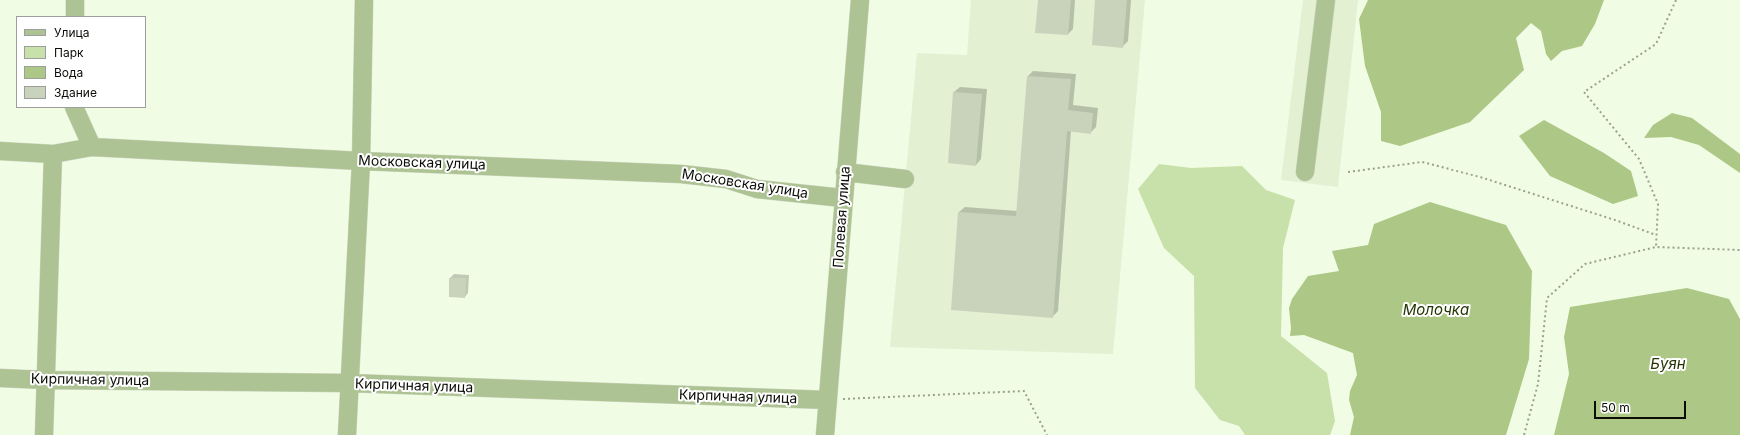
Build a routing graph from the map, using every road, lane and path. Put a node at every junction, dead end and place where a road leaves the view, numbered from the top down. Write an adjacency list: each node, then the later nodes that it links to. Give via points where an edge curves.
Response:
1 (76, 0): 6 (street)
2 (364, 0): 11 (street)
3 (860, 0): 12 (street, Полевая улица)
4 (1326, 0): 13 (street)
5 (1676, 0): 17 (path, via 1656,44 1584,92 1640,159 1658,204)
6 (75, 16)
7 (74, 108): 8 (street)
8 (92, 147): 10 (street, Московская улица); 11 (street, Московская улица)
9 (0, 151): 10 (street, Московская улица)
10 (54, 154): 21 (street)
11 (361, 161): 16 (street, Московская улица, via 681,174 726,179 757,188); 22 (street)
12 (845, 172): 15 (street); 16 (street, Полевая улица)
13 (1305, 172)
14 (1348, 172): 17 (path, via 1422,162 1487,180)
15 (905, 179)
16 (843, 198): 23 (street, Полевая улица)
17 (1656, 235): 18 (path)
18 (1656, 247): 19 (path); 28 (path, via 1585,264 1547,298 1538,384)
19 (1740, 250)
20 (0, 378): 21 (street, Кирпичная улица)
21 (45, 380): 22 (street, Кирпичная улица); 24 (street)
22 (349, 383): 23 (street, Кирпичная улица); 25 (street)
23 (828, 400): 26 (street, Полевая улица); 27 (path, via 1024,391)
24 (44, 435)
25 (347, 435)
26 (825, 435)
27 (1046, 435)
28 (1524, 435)

